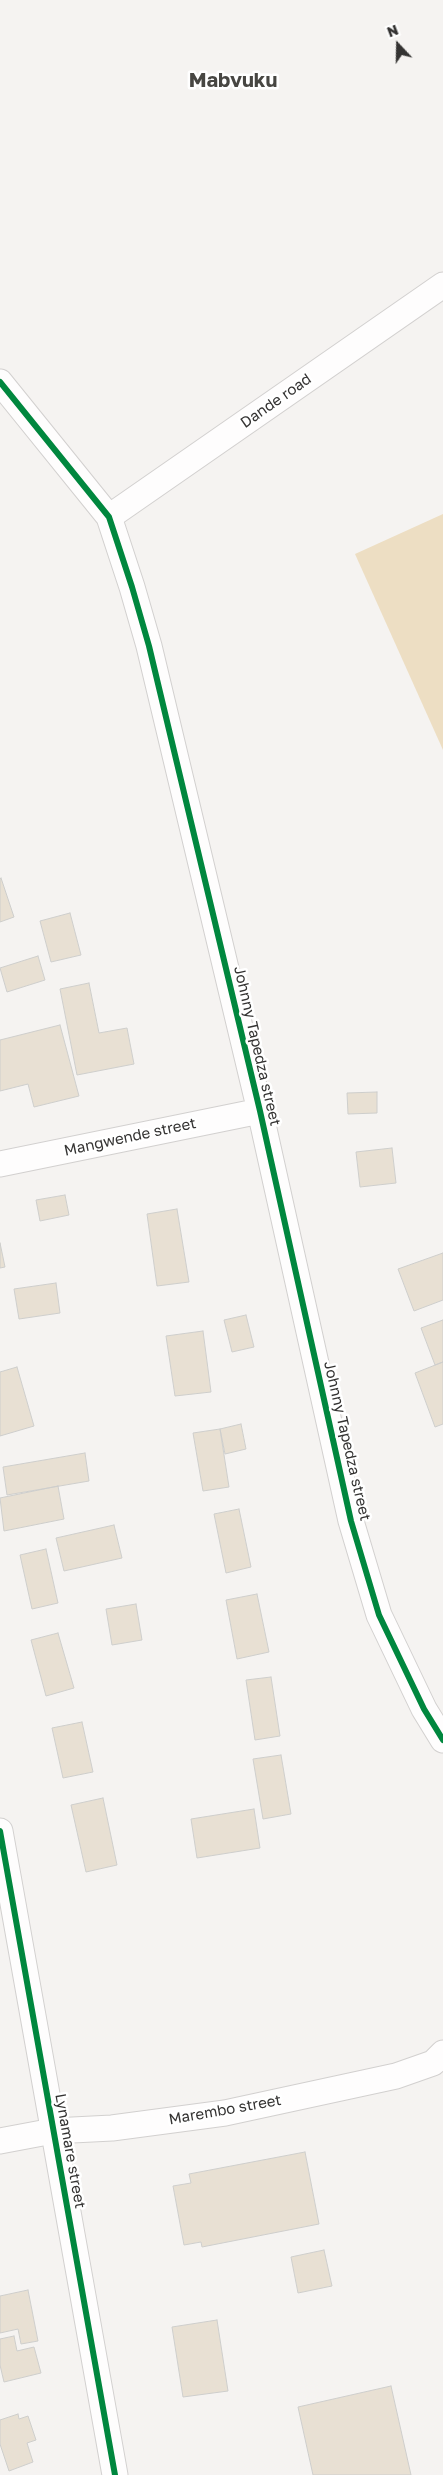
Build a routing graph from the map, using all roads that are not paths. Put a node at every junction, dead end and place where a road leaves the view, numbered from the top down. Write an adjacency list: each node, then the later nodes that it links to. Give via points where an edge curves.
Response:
1 (443, 285): 3 (street, Dande road)
2 (0, 382): 3 (street, Johnny Tapedza street)
3 (109, 517): 4 (street, Johnny Tapedza street, via 149,646)
4 (260, 1111): 5 (street, Mangwende street); 6 (street, Johnny Tapedza street, via 351,1522 379,1615 424,1709)
5 (0, 1164)
6 (443, 1740)
7 (0, 1831): 9 (street, Lynamare street)
8 (443, 2053): 9 (street, Marembo street, via 433,2063 396,2076 225,2113 112,2128)
9 (53, 2131): 10 (street, Marembo street); 11 (street, Lynamare street)
10 (0, 2141)
11 (115, 2475)

